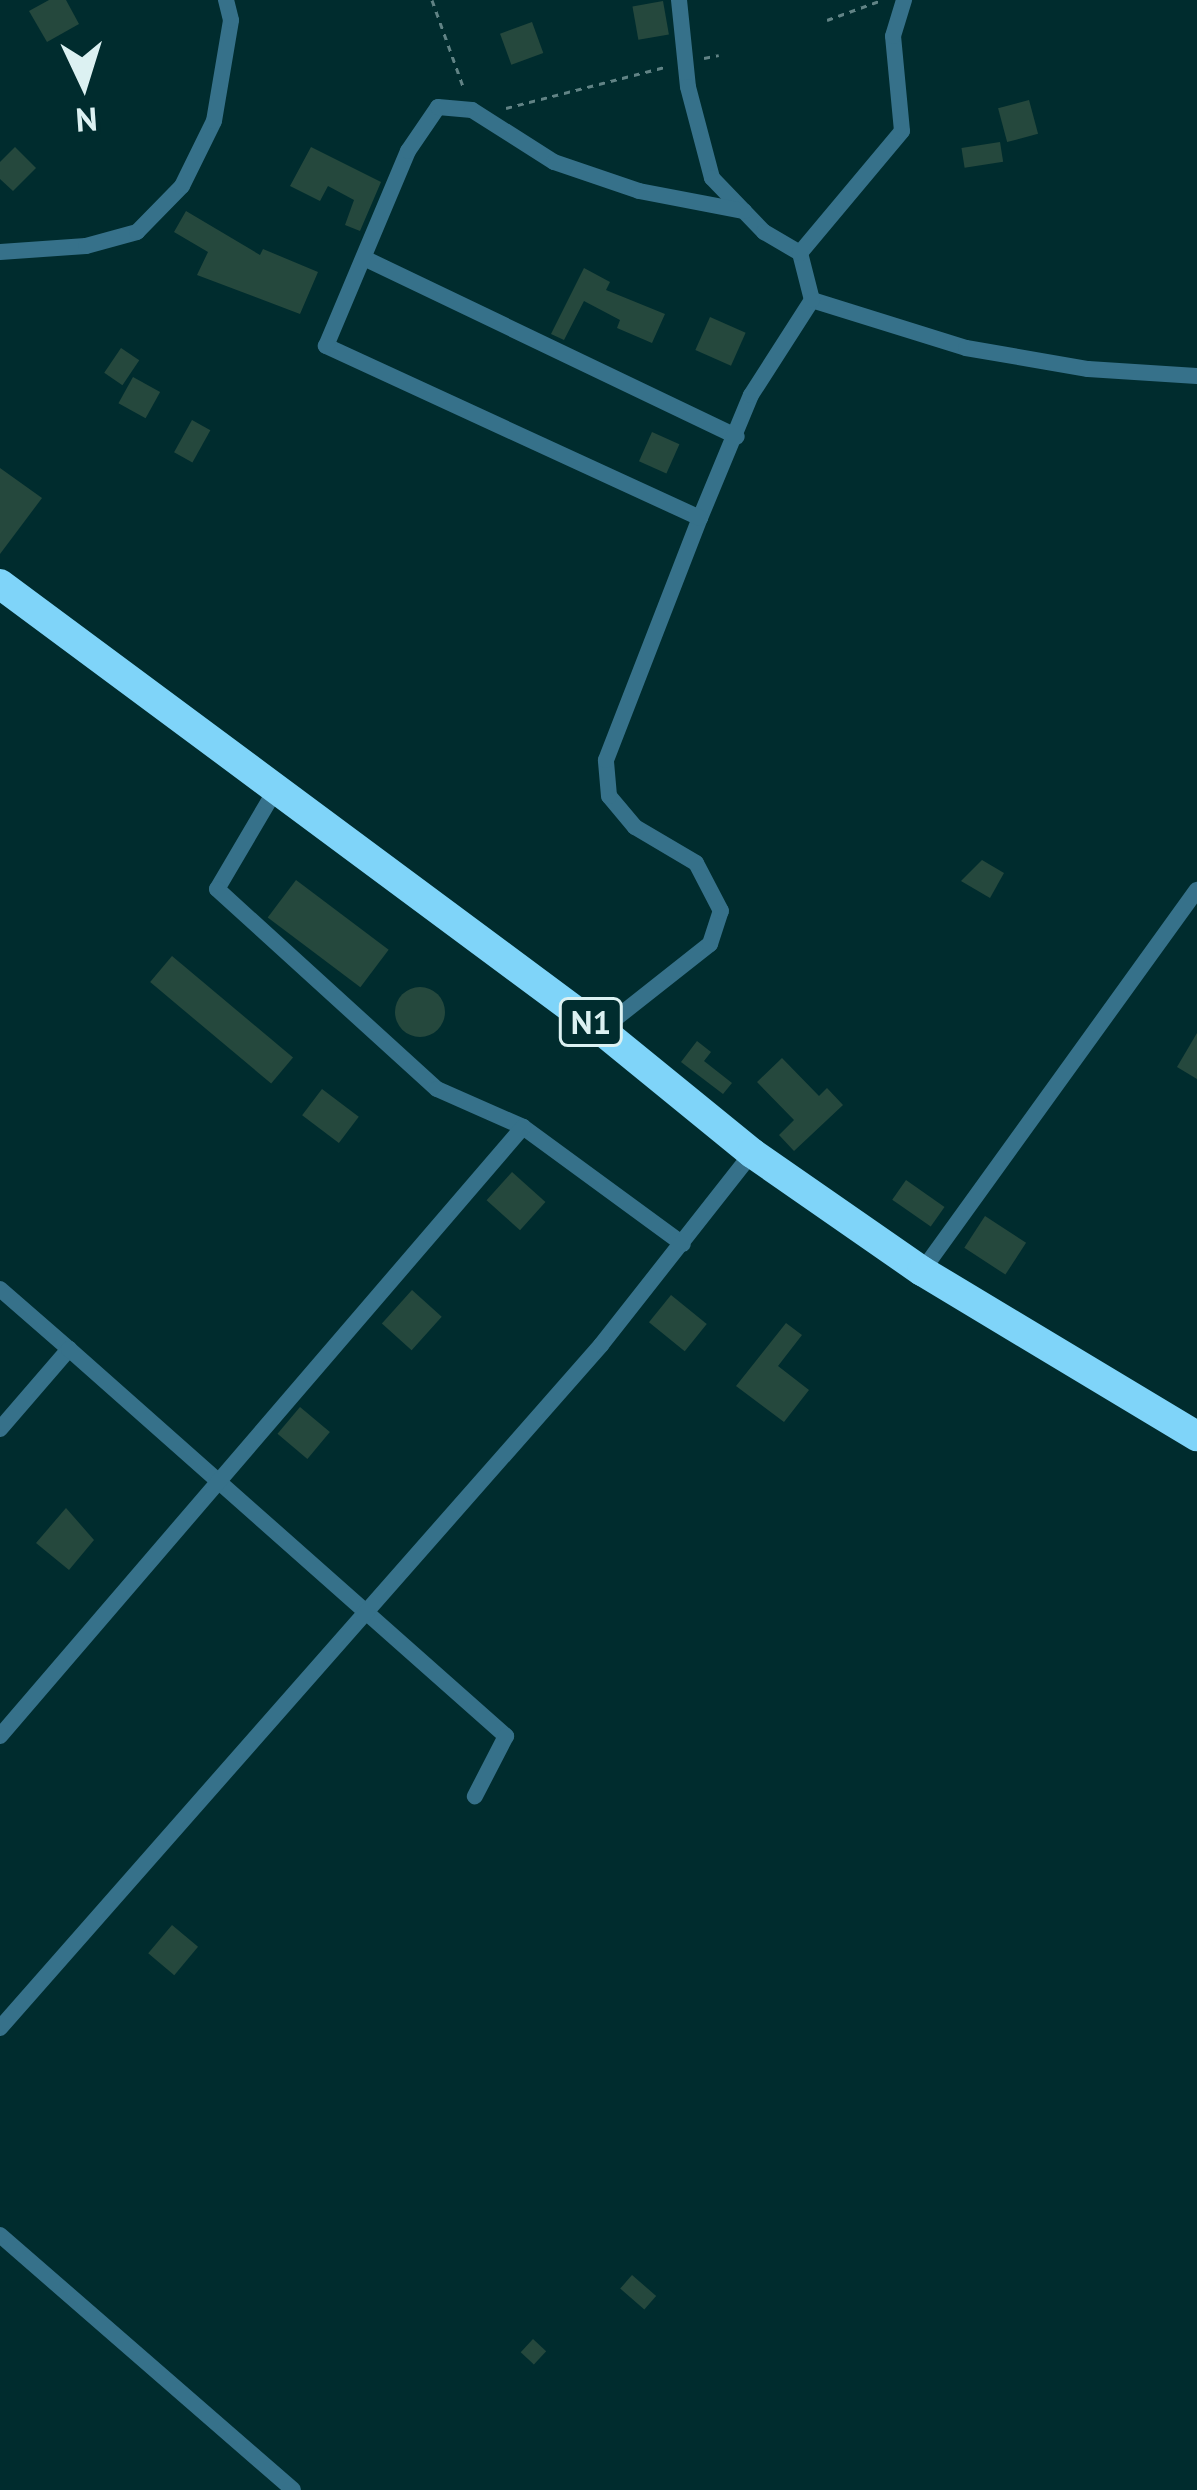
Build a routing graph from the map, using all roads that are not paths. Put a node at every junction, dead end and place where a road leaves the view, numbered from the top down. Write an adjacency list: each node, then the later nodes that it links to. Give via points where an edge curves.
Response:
1 (226, 0): 5 (street, via 231,20 214,121 182,186 137,232)
2 (679, 0): 4 (street, via 712,178)
3 (904, 0): 6 (street, via 893,36 902,130)
4 (744, 212): 6 (street); 7 (street, via 639,191 554,162 472,110 439,107 408,151)
5 (0, 252)
6 (800, 253): 8 (street)
7 (366, 259): 10 (street); 11 (street, via 326,346)
8 (812, 300): 9 (street, via 966,347 1088,369); 10 (street, via 751,395)
9 (1197, 376)
10 (737, 437): 11 (street)
11 (700, 518): 15 (street, via 606,760 609,796 634,827 696,863 721,911 710,944)
12 (0, 584): 13 (highway, N1)
13 (276, 789): 15 (highway, N1); 16 (street, via 217,889 437,1089)
14 (1197, 890): 19 (street)
15 (602, 1030): 17 (highway, N1)
16 (524, 1127): 18 (street); 24 (street)
17 (752, 1153): 18 (street); 19 (highway, N1)
18 (683, 1244): 25 (street)
19 (922, 1271): 23 (highway, N1)
20 (0, 1289): 21 (street)
21 (70, 1349): 22 (street); 24 (street)
22 (0, 1429)
23 (1197, 1436)
24 (221, 1481): 25 (street); 26 (street)
25 (365, 1607): 27 (street, via 506,1736); 28 (street)
26 (0, 1736)
27 (475, 1796)
28 (0, 2028)
29 (0, 2235): 30 (street)
30 (293, 2490)

